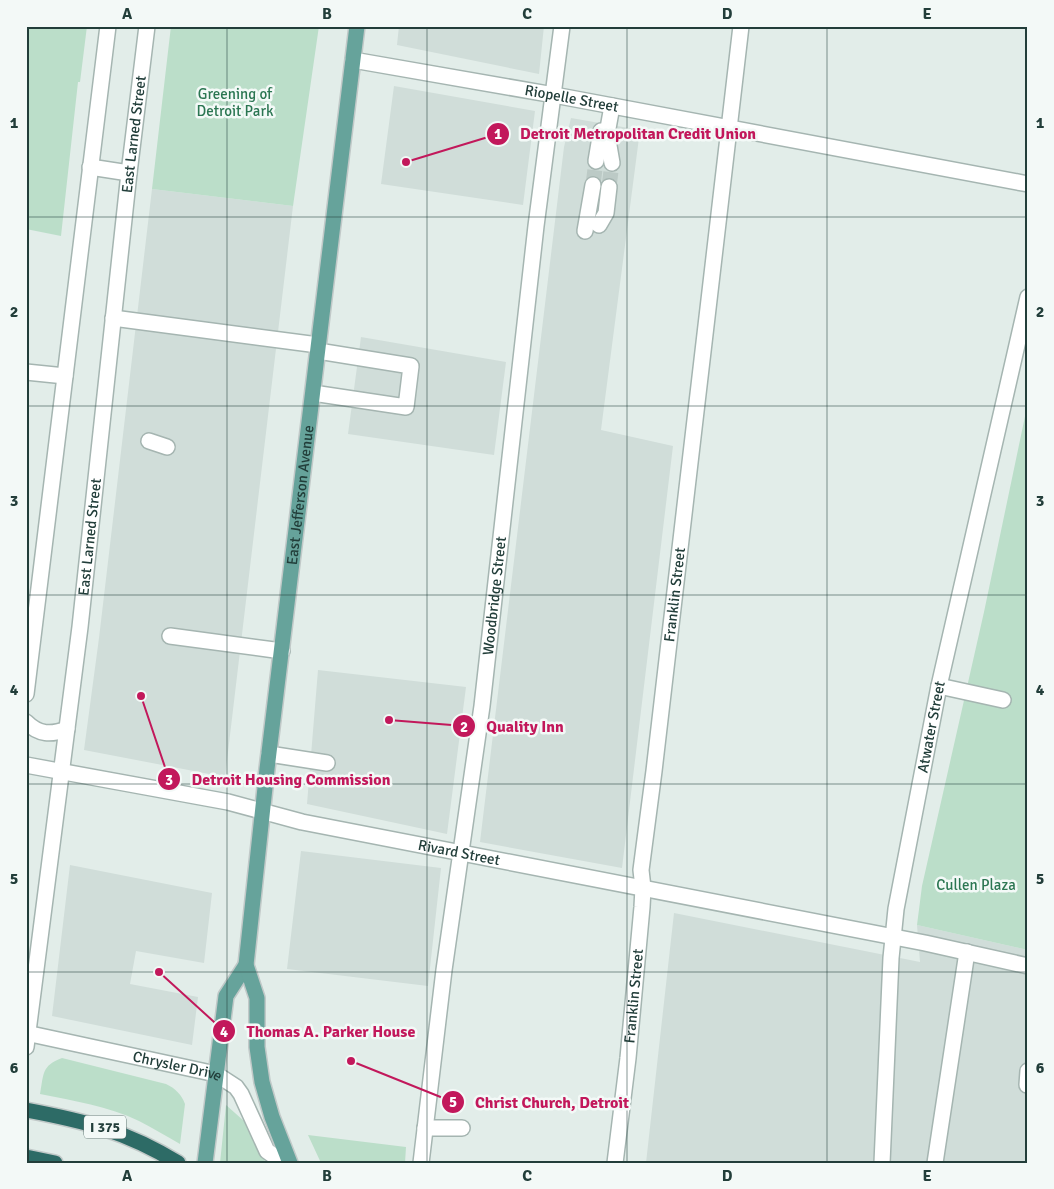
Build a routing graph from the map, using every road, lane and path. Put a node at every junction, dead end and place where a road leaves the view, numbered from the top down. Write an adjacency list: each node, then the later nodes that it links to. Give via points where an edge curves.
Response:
1 (108, 26): 12 (street)
2 (147, 26): 13 (street, East Larned Street)
3 (357, 26): 6 (main road, East Jefferson Avenue)
4 (562, 26): 7 (street, Woodbridge Street)
5 (741, 26): 9 (street, Franklin Street)
6 (353, 60): 7 (street, Riopelle Street); 21 (main road, East Jefferson Avenue)
7 (554, 95): 8 (street, Riopelle Street); 39 (street, Woodbridge Street, via 536,226 482,706)
8 (609, 105): 9 (street, Riopelle Street); 10 (street); 11 (street, via 607,134)
9 (729, 128): 14 (street, Riopelle Street); 40 (street, Franklin Street, via 641,870)
10 (596, 162)
11 (612, 163)
12 (90, 167): 13 (street); 23 (street)
13 (129, 173): 20 (street, East Larned Street)
14 (1028, 184)
15 (593, 185): 18 (street)
16 (609, 187): 17 (street, via 606,213)
17 (599, 225)
18 (585, 231)
19 (1028, 297): 29 (street, Atwater Street)
20 (113, 318): 21 (street); 33 (street, East Larned Street)
21 (318, 348): 24 (main road, East Jefferson Avenue); 24 (street, via 411,366 406,407)
22 (26, 372): 23 (street)
23 (64, 376): 30 (street)
24 (313, 393): 28 (main road, East Jefferson Avenue)
25 (149, 441): 26 (street)
26 (167, 448)
27 (170, 636): 28 (street)
28 (282, 651): 34 (main road, East Jefferson Avenue)
29 (939, 686): 31 (street); 41 (street, Atwater Street, via 905,857)
30 (26, 694)
31 (1003, 700)
32 (26, 722): 33 (street, via 42,734)
33 (67, 728): 37 (street, East Larned Street)
34 (269, 754): 35 (street); 38 (main road, East Jefferson Avenue)
35 (327, 763)
36 (26, 765): 37 (street, Rivard Street)
37 (61, 771): 38 (street, Rivard Street, via 228,802); 45 (street, East Larned Street)
38 (262, 812): 39 (street, Rivard Street); 43 (main road, East Jefferson Avenue)
39 (461, 854): 40 (street, Rivard Street); 49 (street, Woodbridge Street)
40 (644, 888): 41 (street, Rivard Street); 58 (street, Franklin Street)
41 (893, 937): 42 (street, Rivard Street); 59 (street, Atwater Street)
42 (967, 952): 44 (street, Rivard Street); 60 (street)
43 (246, 964): 47 (main road, East Jefferson Avenue, via 226,996); 56 (main road, East Jefferson Avenue, via 257,998 256,1040 262,1082)
44 (1028, 966)
45 (30, 989): 46 (street, East Larned Street)
46 (27, 1038): 47 (street, Chrysler Drive)
47 (216, 1074): 52 (main road, East Jefferson Avenue); 55 (street, Chrysler Drive, via 242,1094 267,1151)
48 (26, 1110): 54 (highway, I 375, via 107,1128 144,1143)
49 (425, 1128): 50 (street); 57 (street, Woodbridge Street)
50 (462, 1128)
51 (26, 1157): 53 (highway)
52 (205, 1162)
53 (55, 1163)
54 (178, 1163)
55 (284, 1163)
56 (290, 1163)
57 (421, 1163)
58 (615, 1163)
59 (882, 1163)
60 (935, 1163)

